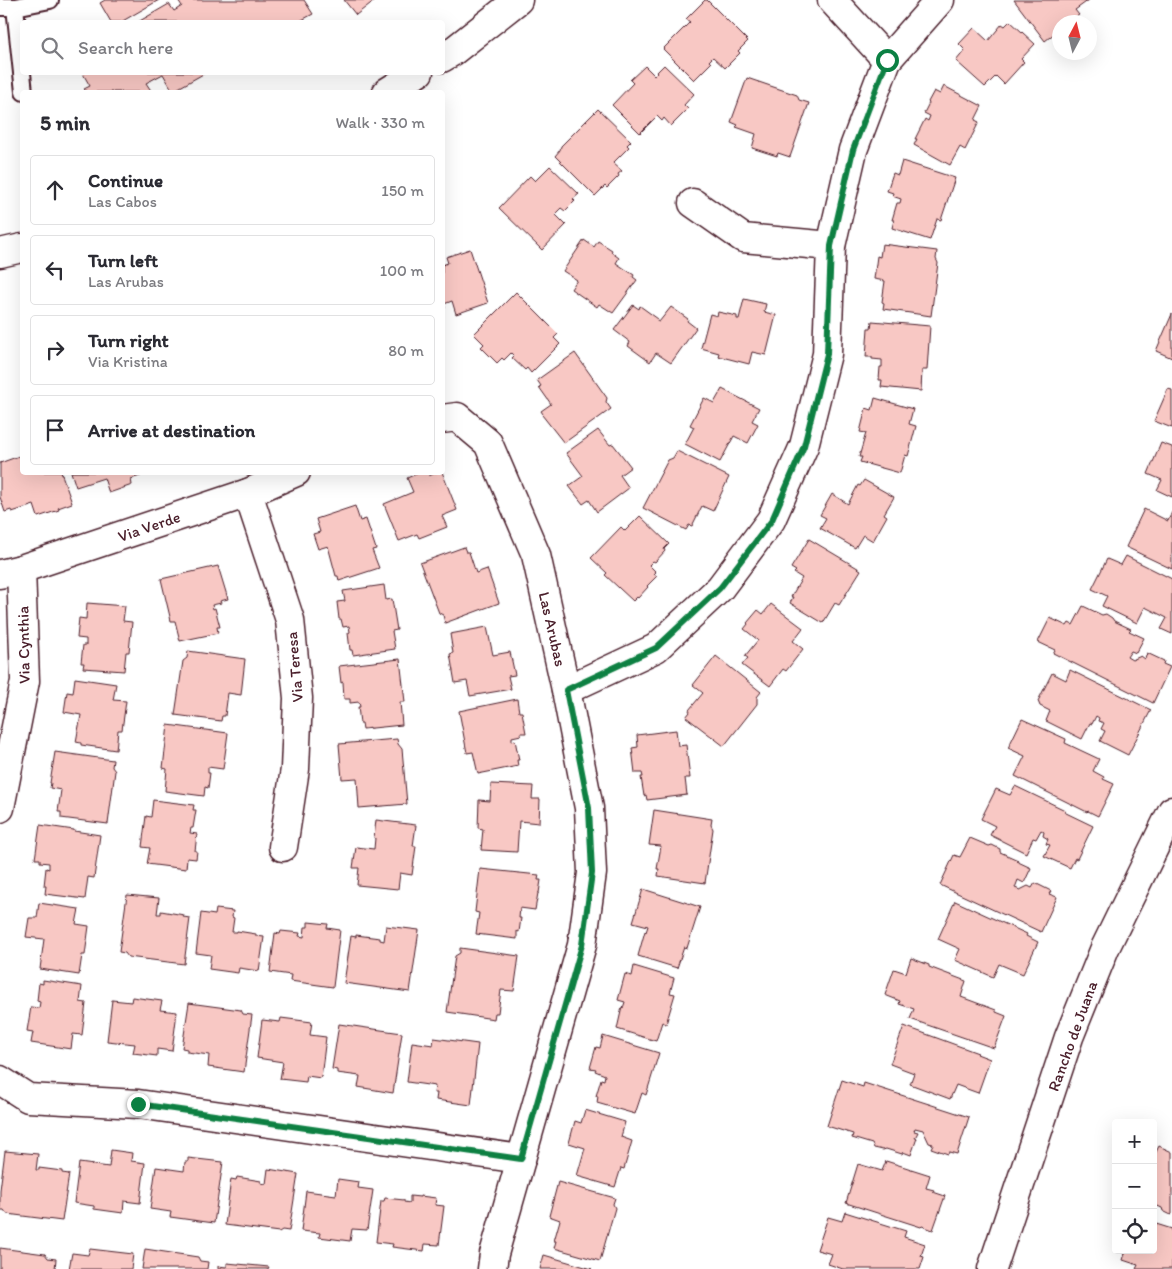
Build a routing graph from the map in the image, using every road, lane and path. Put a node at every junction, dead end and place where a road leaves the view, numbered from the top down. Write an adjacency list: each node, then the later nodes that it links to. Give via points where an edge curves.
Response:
1 (50, 0): 5 (lane)
2 (518, 0): 6 (street)
3 (832, 0): 7 (street)
4 (940, 0): 7 (street)
5 (8, 7): 8 (lane)
6 (445, 56)
7 (887, 60): 14 (street, via 853,150)
8 (20, 71)
9 (21, 75): 11 (lane)
10 (414, 75): 12 (street)
11 (24, 90)
12 (390, 90)
13 (693, 202): 14 (street, via 743,238)
14 (831, 246): 21 (street, via 827,354 804,446 772,520 720,588 656,648)
15 (20, 248): 16 (street)
16 (0, 253)
17 (450, 418): 21 (street, Las Arubas, via 488,443 536,555)
18 (289, 475): 19 (street, Via Verde)
19 (248, 493): 20 (street, Via Verde); 24 (street, Via Teresa, via 290,620 298,698 295,769)
20 (10, 572): 22 (street, Via Cynthia, via 25,681)
21 (566, 690): 26 (street, Las Arubas, via 589,808 592,873 582,945)
22 (0, 808)
23 (1172, 811): 28 (street, Rancho de Juana, via 1106,948 1069,1037)
24 (283, 847)
25 (0, 1080): 26 (street, via 28,1098 138,1104)
26 (521, 1159): 27 (street, Las Arubas)
27 (492, 1269)
28 (992, 1269)

